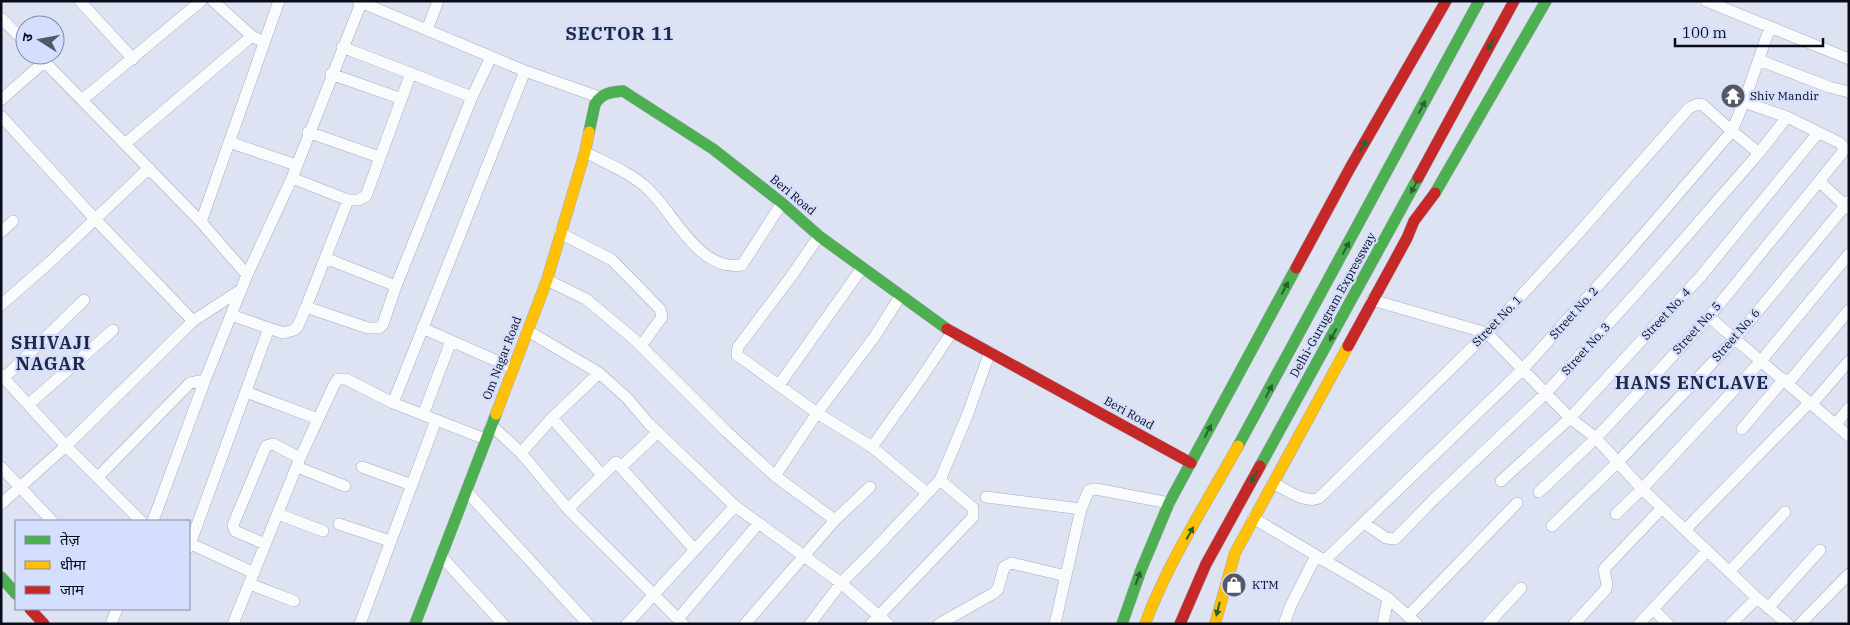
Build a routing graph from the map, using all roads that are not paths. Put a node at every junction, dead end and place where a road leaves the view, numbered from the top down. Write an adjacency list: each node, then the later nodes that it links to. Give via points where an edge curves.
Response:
1 (80, 1): 21 (street)
2 (201, 1): 21 (street)
3 (213, 1): 17 (street)
4 (279, 1): 18 (street)
5 (438, 1): 15 (street)
6 (1479, 1): 51 (main road, Delhi-Gurugram Expressway, one-way to 6)
7 (1514, 1): 62 (main road, Delhi-Gurugram Expressway, one-way to 62)
8 (1535, 1): 57 (main road)
9 (1546, 1): 57 (main road, via 1439,188)
10 (1706, 1): 14 (street)
11 (359, 2): 15 (street); 19 (street)
12 (1443, 3): 122 (main road, one-way to 12)
13 (1, 18): 16 (street)
14 (1770, 27): 22 (street); 23 (street, Street No. 2)
15 (426, 30): 20 (street)
16 (15, 32)
17 (252, 36): 18 (street); 43 (street)
18 (264, 43): 42 (street)
19 (342, 47): 28 (street); 29 (street)
20 (491, 57): 27 (street); 31 (street)
21 (133, 59): 35 (street)
22 (1849, 59)
23 (1759, 60): 30 (street); 36 (street, Street No. 2)
24 (1432, 63): 51 (main road, via 1396,133)
25 (34, 65): 34 (street)
26 (48, 65): 35 (street)
27 (525, 71): 32 (street); 80 (street)
28 (411, 73): 31 (street); 33 (street)
29 (331, 74): 33 (street); 40 (street)
30 (1849, 92)
31 (472, 97): 68 (street)
32 (599, 97): 44 (main road, Om Nagar Road); 53 (main road, Beri Road, via 608,92 623,91 713,149)
33 (402, 99): 46 (street)
34 (1, 100)
35 (82, 100): 43 (street)
36 (1744, 102): 38 (street); 39 (street, Street No. 2)
37 (1, 116): 55 (street)
38 (1787, 117): 41 (street); 45 (street, Street No. 3)
39 (1732, 131): 45 (street); 84 (street, Street No. 1, via 1703,105 1689,108); 92 (street, Street No. 2)
40 (308, 132): 46 (street); 47 (street)
41 (1818, 133): 50 (street, Street No. 5, via 1844,148); 107 (street, Street No. 4, via 1701,276)
42 (229, 142): 47 (street); 58 (street)
43 (125, 144): 48 (street)
44 (585, 152): 53 (street, via 637,180 702,251 720,264 742,265); 60 (main road, Om Nagar Road)
45 (1759, 153): 99 (street, Street No. 3)
46 (379, 157): 52 (street, via 366,196)
47 (296, 165): 49 (street)
48 (149, 168): 55 (street); 58 (street)
49 (292, 178): 52 (street); 66 (street)
50 (1820, 182): 54 (street); 77 (street, Street No. 5)
51 (1374, 196): 206 (main road, Delhi-Gurugram Expressway, one-way to 51, via 1181,548)
52 (348, 200): 64 (street)
53 (782, 203): 61 (main road, Beri Road)
54 (1848, 205): 86 (street, Street No. 6)
55 (95, 219): 73 (street); 78 (street)
56 (13, 221): 59 (street)
57 (1414, 221): 62 (main road); 72 (main road)
58 (201, 222): 66 (street)
59 (1, 232)
60 (560, 233): 67 (main road, Om Nagar Road); 87 (street, via 612,260 660,310 662,316)
61 (819, 236): 65 (main road, Beri Road); 97 (street, via 738,346 738,358)
62 (1381, 246): 207 (main road, Delhi-Gurugram Expressway, one-way to 207, via 1206,564)
63 (1849, 254): 90 (street)
64 (325, 258): 68 (street); 74 (street)
65 (862, 268): 70 (main road, Beri Road); 97 (street)
66 (247, 275): 69 (street)
67 (547, 280): 82 (main road, Om Nagar Road); 87 (street, via 586,299)
68 (396, 286): 74 (street, via 384,324 379,328 368,328)
69 (242, 289): 76 (street); 78 (street)
70 (901, 296): 83 (main road, Beri Road); 104 (street)
71 (84, 300): 94 (street)
72 (1372, 300): 84 (street); 131 (main road)
73 (1, 304)
74 (306, 307): 79 (street, via 294,330 283,333)
75 (1849, 310): 96 (street)
76 (232, 314): 79 (street); 95 (street)
77 (1708, 317): 86 (street); 115 (street, Street No. 5)
78 (193, 321): 117 (street, via 144,364)
79 (269, 328): 98 (street)
80 (422, 328): 85 (street); 100 (street)
81 (113, 330): 102 (street)
82 (528, 331): 91 (main road, Om Nagar Road); 93 (street)
83 (952, 332): 88 (main road, Beri Road); 118 (street)
84 (1487, 333): 92 (street); 131 (street, Street No. 1, via 1319,498 1304,498)
85 (451, 340): 91 (street); 105 (street)
86 (1734, 340): 90 (street); 120 (street, Street No. 6)
87 (641, 346): 127 (street)
88 (990, 352): 122 (main road, Beri Road); 129 (street)
89 (1849, 361): 101 (street)
90 (1760, 362): 96 (street); 136 (street)
91 (513, 368): 111 (main road, Om Nagar Road)
92 (1522, 370): 99 (street); 156 (street, Street No. 2)
93 (599, 373): 106 (street); 113 (street)
94 (3, 377): 102 (street)
95 (206, 380): 128 (street, via 190,383); 154 (street)
96 (1786, 381): 101 (street); 112 (street)
97 (779, 385): 104 (street)
98 (246, 392): 108 (street); 162 (street)
99 (1546, 393): 107 (street); 156 (street, Street No. 3, via 1395,539 1386,538)
100 (393, 403): 105 (street); 108 (street, via 341,378 334,385)
101 (1811, 403): 110 (street); 160 (street)
102 (28, 404): 117 (street)
103 (1849, 408): 110 (street)
104 (817, 413): 118 (street); 127 (street)
105 (423, 415): 109 (street)
106 (552, 418): 119 (street); 126 (street)
107 (1570, 418): 115 (street); 130 (street, Street No. 4)
108 (318, 419): 121 (street)
109 (436, 420): 116 (street); 132 (street)
110 (1836, 424): 114 (street)
111 (491, 425): 116 (main road, Om Nagar Road); 119 (street)
112 (1742, 429)
113 (658, 432): 124 (street); 144 (street)
114 (1849, 436)
115 (1596, 438): 120 (street); 138 (street, Street No. 5)
116 (485, 439): 137 (main road, Om Nagar Road)
117 (66, 446): 128 (street); 134 (street)
118 (872, 447): 139 (street)
119 (521, 453): 146 (street)
120 (1618, 462): 136 (street); 159 (street, Street No. 6)
121 (299, 463): 133 (street); 149 (street); 164 (street, via 273,444 266,446 233,525 234,531)
122 (1191, 463): 141 (main road)
123 (362, 467): 132 (street)
124 (621, 467): 126 (street, via 615,462); 166 (street)
125 (1, 468): 134 (street)
126 (602, 475): 146 (street)
127 (775, 476): 155 (street)
128 (98, 477): 153 (street)
129 (940, 480): 139 (street); 188 (street, via 973,508 973,517)
130 (1501, 481)
131 (1273, 482): 151 (main road)
132 (412, 485): 163 (street)
133 (345, 486)
134 (20, 487): 142 (street); 152 (street)
135 (870, 487): 155 (street)
136 (1642, 489): 145 (street); 150 (street)
137 (467, 492): 169 (main road, Om Nagar Road); 198 (street)
138 (1539, 492)
139 (927, 493): 177 (street)
140 (986, 497): 147 (street)
141 (1169, 503): 147 (street, via 1092,489); 205 (main road, one-way to 141)
142 (1, 504)
143 (1517, 504): 189 (street)
144 (735, 506): 158 (street); 166 (street)
145 (1662, 508): 160 (street); 213 (street, via 1604,569 1606,589)
146 (568, 509): 180 (street)
147 (1081, 509): 174 (street)
148 (1785, 512): 172 (street)
149 (278, 514): 161 (street); 164 (street)
150 (1616, 514)
151 (1253, 518): 171 (street); 208 (main road, one-way to 208, via 1235,553)
152 (51, 520)
153 (140, 520)
154 (154, 520)
155 (835, 520): 170 (street)
156 (1364, 523): 171 (street, Street No. 2)
157 (339, 524): 163 (street)
158 (758, 524): 170 (street); 190 (street)
159 (1552, 526)
160 (1685, 530): 168 (street)
161 (323, 531)
162 (190, 541)
163 (390, 541): 195 (street)
164 (265, 544): 176 (street)
165 (190, 545): 176 (street)
166 (695, 550): 180 (street)
167 (1820, 550): 184 (street)
168 (1707, 551): 172 (street); 185 (street)
169 (441, 556): 196 (main road, Om Nagar Road); 197 (street)
170 (802, 556): 177 (street); 191 (street)
171 (1320, 558): 181 (street); 209 (street, Street No. 2, via 1291,605)
172 (1730, 572): 182 (street)
173 (1849, 574): 218 (street)
174 (1066, 576): 203 (street, via 1010,563 1004,568 994,593); 204 (street)
175 (1, 577): 179 (main road)
176 (252, 579): 183 (street); 194 (street)
177 (841, 583): 188 (street); 200 (street)
178 (1520, 588): 212 (street)
179 (15, 593)
180 (655, 595): 190 (street); 199 (street)
181 (1388, 598): 189 (street); 210 (street)
182 (1758, 598): 184 (street); 216 (street)
183 (294, 601)
184 (1768, 608): 217 (street)
185 (1653, 609): 214 (street); 215 (street)
186 (31, 610): 192 (main road)
187 (117, 610): 193 (street)
188 (878, 614): 201 (street); 202 (street)
189 (1408, 616): 211 (street)
190 (680, 622)
191 (748, 623)
192 (44, 624)
193 (111, 624)
194 (233, 624)
195 (360, 624)
196 (415, 624)
197 (503, 624)
198 (588, 624)
199 (627, 624)
200 (810, 624)
201 (871, 624)
202 (888, 624)
203 (939, 624)
204 (1055, 624)
205 (1122, 624)
206 (1146, 624)
207 (1180, 624)
208 (1215, 624)
209 (1284, 624)
210 (1383, 624)
211 (1417, 624)
212 (1488, 624)
213 (1574, 624)
214 (1639, 624)
215 (1668, 624)
216 (1731, 624)
217 (1788, 624)
218 (1800, 624)

